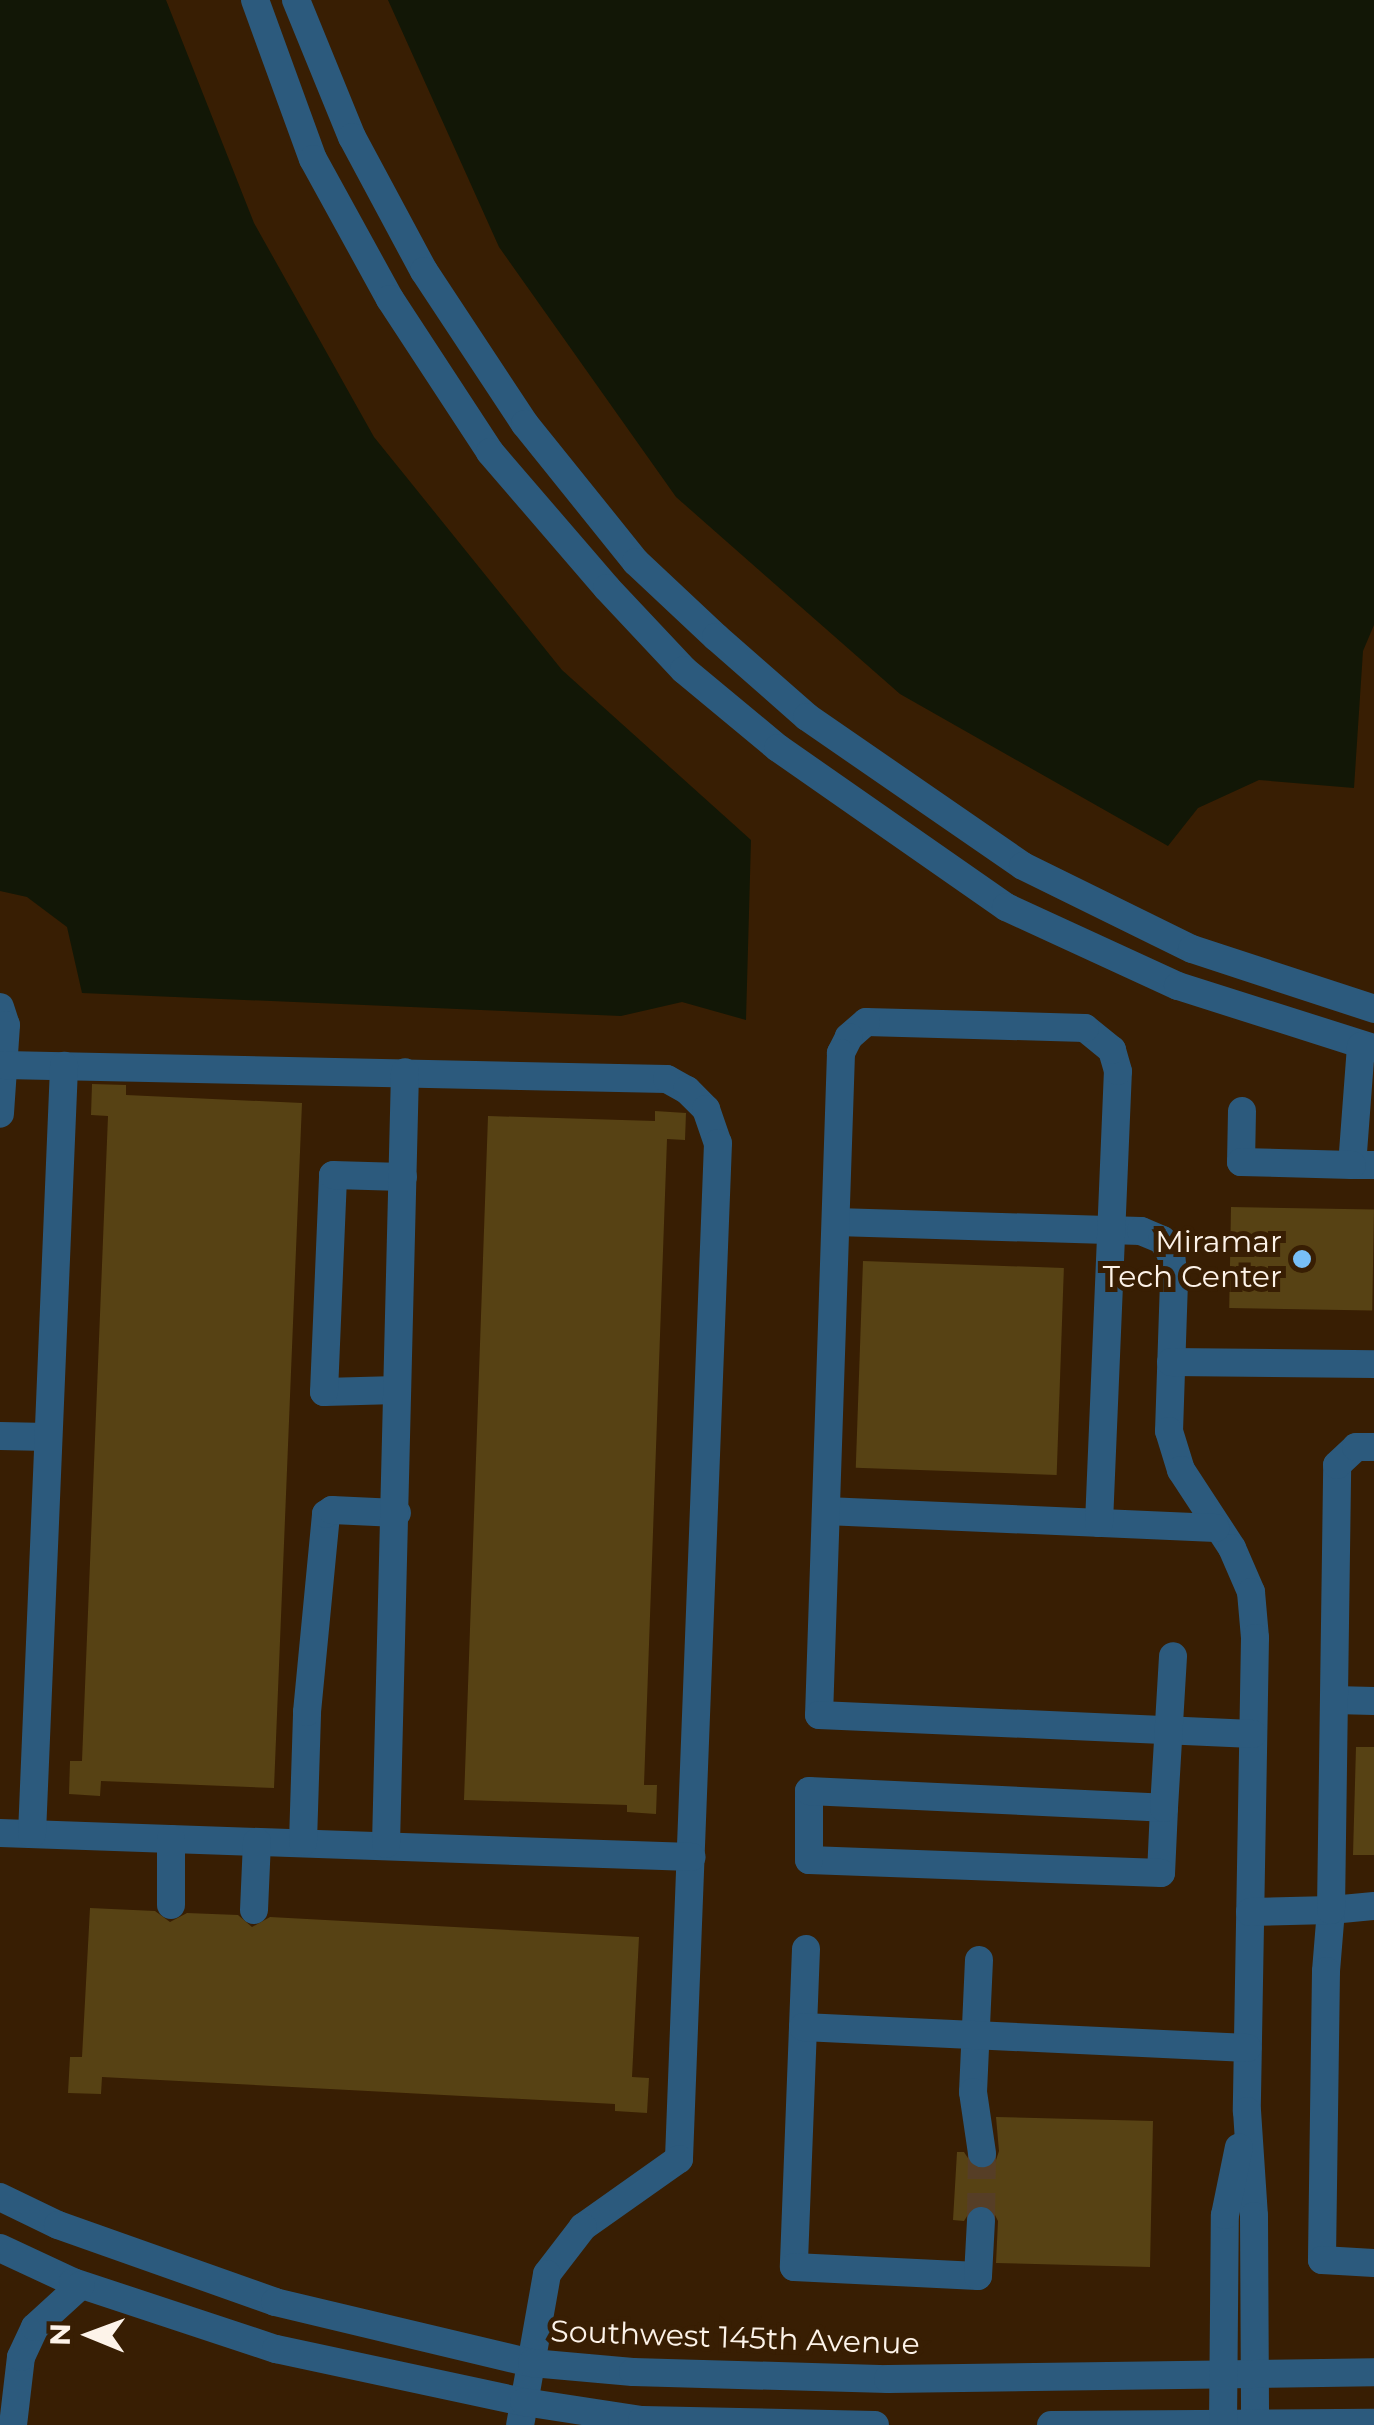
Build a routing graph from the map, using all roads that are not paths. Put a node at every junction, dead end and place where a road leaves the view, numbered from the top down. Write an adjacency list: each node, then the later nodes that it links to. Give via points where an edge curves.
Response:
1 (254, 0): 5 (street, via 313,159 390,299 490,452 684,670 778,748 1006,907 1178,986)
2 (296, 0): 4 (street, via 352,136 454,317 525,424 636,562 716,638 806,718 1023,866 1192,949)
3 (0, 1007): 6 (street)
4 (1374, 1009)
5 (1368, 1047): 11 (street)
6 (4, 1065): 7 (street); 10 (street)
7 (64, 1066): 8 (street); 19 (street)
8 (405, 1072): 12 (street); 37 (street, via 667,1079 706,1109 718,1143)
9 (1242, 1111): 11 (street, via 1241,1162)
10 (0, 1114)
11 (1363, 1165)
12 (403, 1177): 17 (street); 17 (street, via 334,1175 324,1392)
13 (836, 1222): 14 (street); 14 (street, via 841,1053 866,1022 1085,1028 1112,1050 1118,1071); 21 (street)
14 (1111, 1230): 15 (street, via 1162,1240 1170,1254); 23 (street)
15 (1171, 1362): 16 (street); 24 (street, via 1169,1430 1181,1470)
16 (1374, 1364)
17 (397, 1390): 22 (street)
18 (0, 1436): 19 (street)
19 (48, 1437): 32 (street)
20 (1374, 1448): 26 (street, via 1356,1447 1337,1465)
21 (826, 1511): 23 (street); 28 (street, via 819,1715)
22 (397, 1512): 35 (street, via 326,1514 307,1712); 36 (street)
23 (1099, 1523): 24 (street)
24 (1216, 1528): 29 (street, via 1251,1592)
25 (1173, 1656): 28 (street)
26 (1334, 1700): 27 (street); 41 (street)
27 (1374, 1700)
28 (1170, 1731): 29 (street); 30 (street)
29 (1253, 1734): 42 (street)
30 (1164, 1808): 30 (street, via 809,1791 808,1860 1161,1873)
31 (0, 1833): 32 (street)
32 (32, 1834): 33 (street)
33 (172, 1839): 34 (street); 38 (street)
34 (257, 1842): 35 (street); 40 (street)
35 (303, 1842): 36 (street)
36 (386, 1844): 37 (street)
37 (692, 1857): 55 (street, via 678,2159 583,2227 547,2274)
38 (171, 1905)
39 (1374, 1906): 41 (street)
40 (254, 1910)
41 (1331, 1910): 42 (street); 53 (street, via 1322,2260)
42 (1250, 1912): 47 (street)
43 (806, 1949): 45 (street)
44 (978, 1960): 46 (street)
45 (803, 2028): 46 (street); 51 (street, via 794,2267 978,2276)
46 (975, 2035): 47 (street); 49 (street, via 973,2092)
47 (1248, 2048): 48 (street)
48 (1247, 2111): 57 (street, via 1225,2216); 58 (street)
49 (982, 2153)
50 (0, 2198): 55 (street, Southwest 145th Avenue, via 275,2302)
51 (981, 2221)
52 (0, 2248): 54 (street)
53 (1374, 2263)
54 (82, 2284): 59 (street, via 276,2349); 62 (street, via 35,2328 20,2357)
55 (532, 2363): 57 (street, Southwest 145th Avenue, via 888,2378); 59 (street)
56 (1374, 2372): 58 (street, Southwest 145th Avenue)
57 (1223, 2374): 58 (street, Southwest 145th Avenue); 65 (street)
58 (1255, 2374): 61 (street)
59 (522, 2413): 63 (street)
60 (1374, 2423): 61 (street)
61 (1255, 2424): 65 (street)
62 (13, 2425)
63 (875, 2425)
64 (1050, 2425): 65 (street)
65 (1222, 2425)

